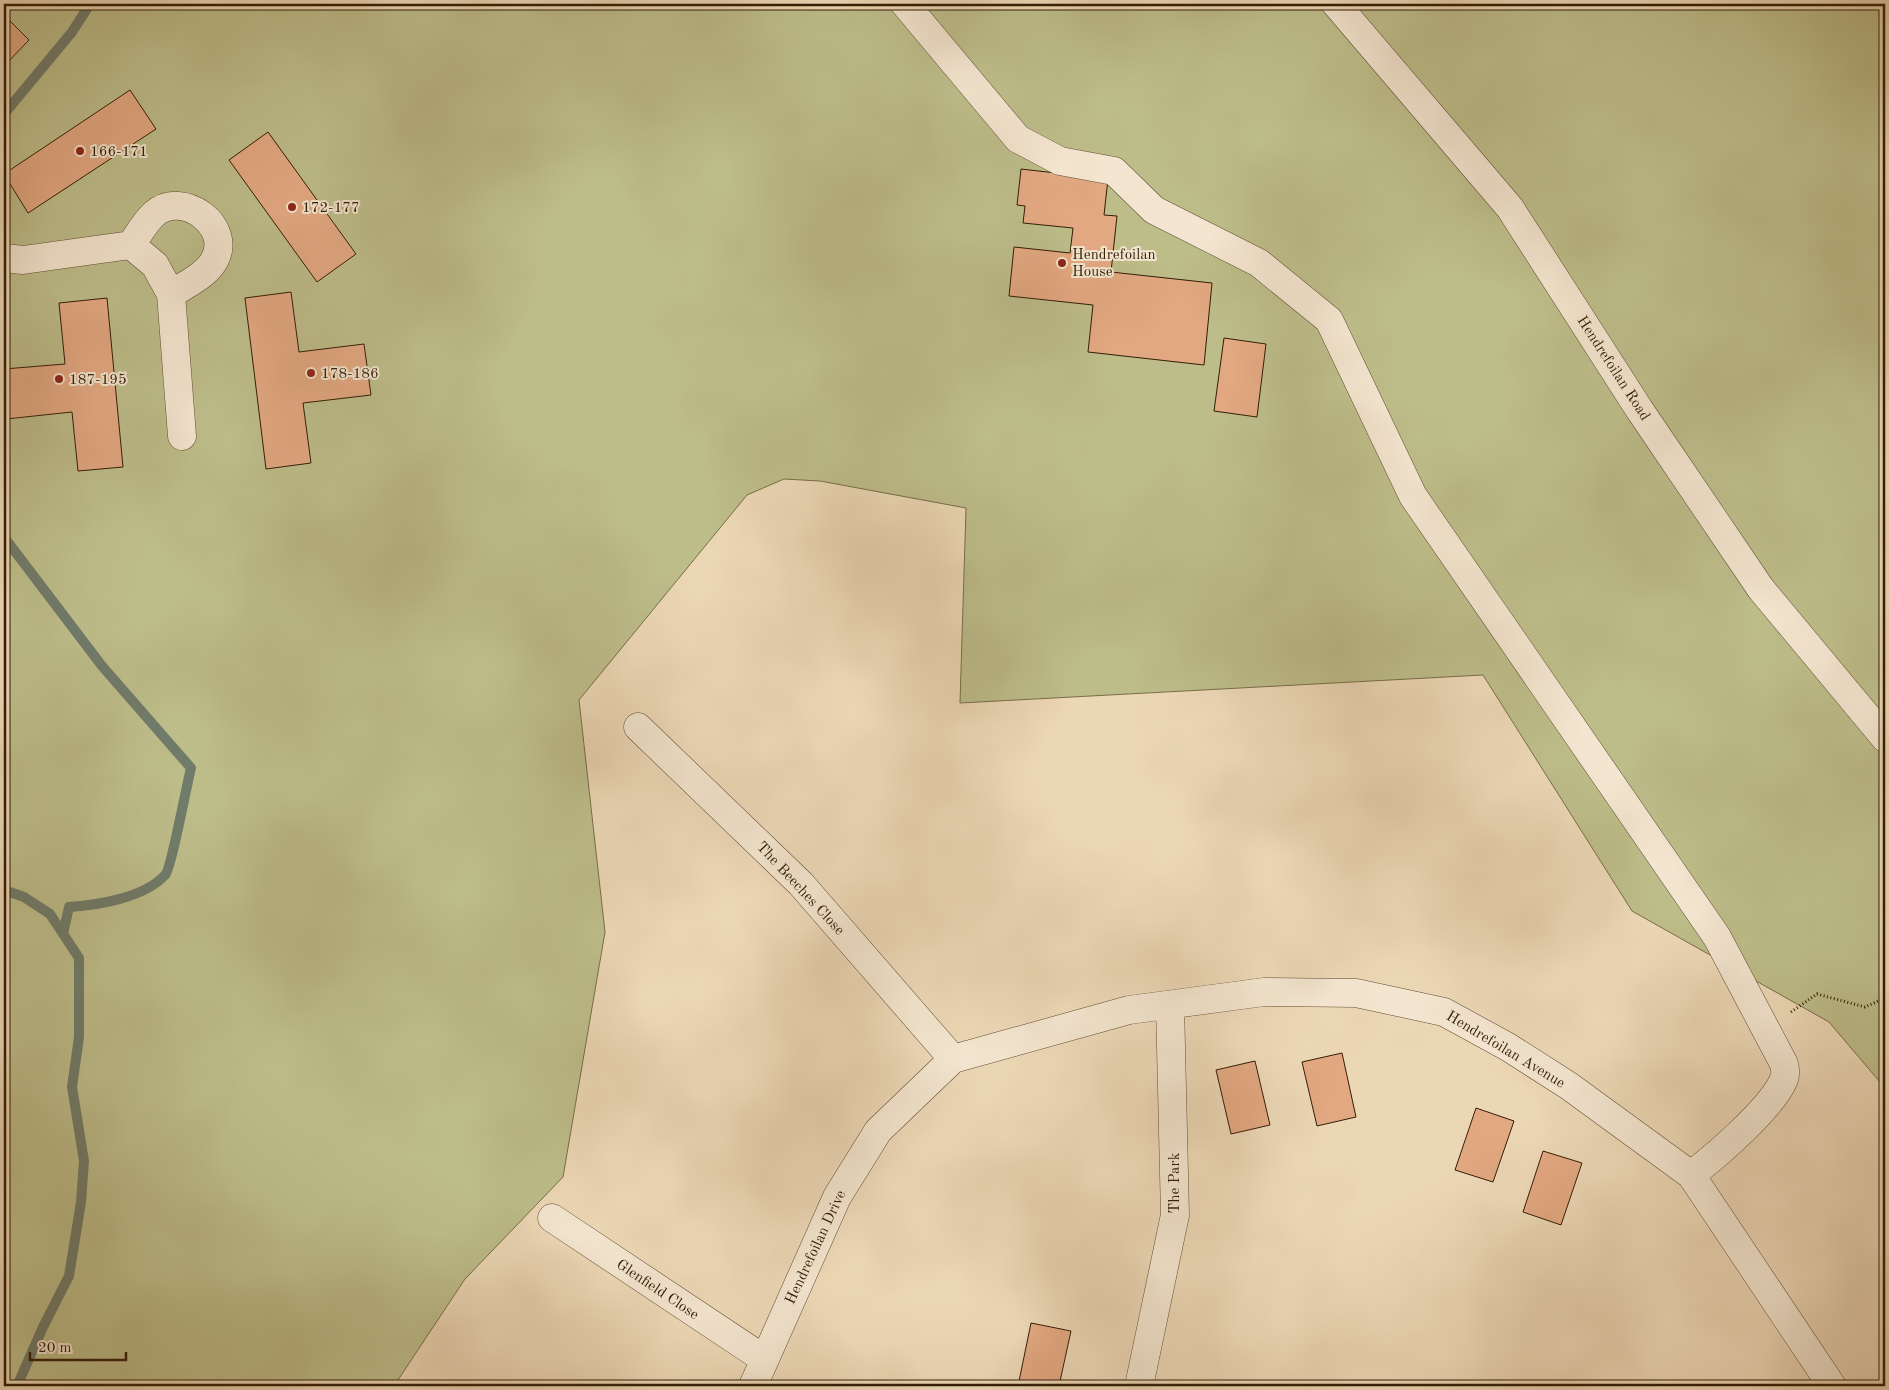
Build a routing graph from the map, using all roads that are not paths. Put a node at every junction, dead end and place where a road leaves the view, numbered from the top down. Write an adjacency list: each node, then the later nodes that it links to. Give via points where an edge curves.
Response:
1 (905, 4): 12 (street, via 1018,139 1060,160 1114,171 1154,210 1259,263 1329,320 1413,496 1717,937 1775,1043 1786,1070 1785,1078 1742,1131)
2 (1336, 4): 8 (street, Hendrefoilan Road, via 1510,208 1762,589)
3 (131, 245): 4 (street, via 22,260); 5 (street, via 155,265); 5 (street, via 155,213 174,206 199,211 215,228 219,247 214,262 201,275)
4 (4, 258)
5 (171, 294): 6 (street)
6 (182, 436)
7 (638, 727): 11 (street, The Beeches Close, via 801,884)
8 (1885, 738)
9 (1170, 1006): 10 (street, Hendrefoilan Avenue, via 1129,1010); 12 (street, Hendrefoilan Avenue, via 1264,992 1356,994 1444,1012 1569,1086); 16 (street, The Park, via 1175,1215)
10 (1016, 1043): 11 (street, Hendrefoilan Drive)
11 (953, 1059): 14 (street, Hendrefoilan Drive, via 878,1131 837,1197)
12 (1691, 1174): 17 (street, Hendrefoilan Avenue)
13 (552, 1218): 14 (street, Glenfield Close)
14 (764, 1359): 15 (street, Hendrefoilan Drive)
15 (753, 1386)
16 (1139, 1386)
17 (1832, 1386)

